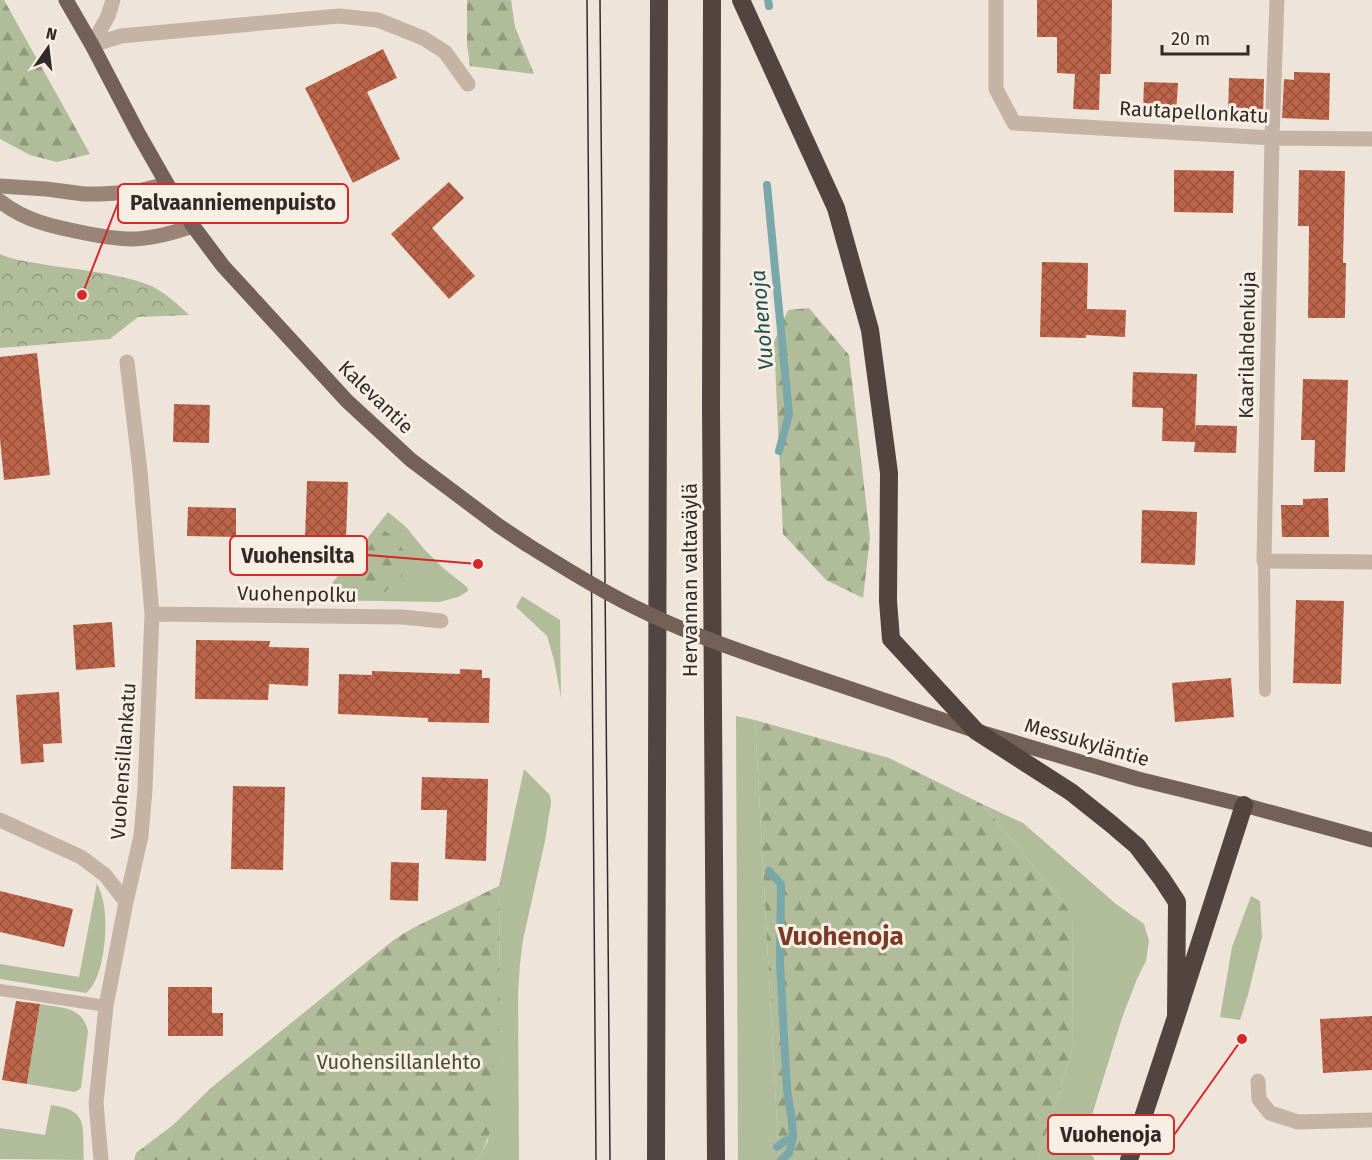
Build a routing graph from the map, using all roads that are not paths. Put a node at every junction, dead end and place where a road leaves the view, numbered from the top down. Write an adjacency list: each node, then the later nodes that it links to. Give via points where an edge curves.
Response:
1 (66, 0): 8 (main road, Kalevantie)
2 (113, 0): 8 (street)
3 (659, 0): 34 (highway, Hervannan valtaväylä)
4 (712, 0): 35 (highway, Hervannan valtaväylä)
5 (741, 0): 23 (highway, via 836,208 870,330 889,473 891,639)
6 (996, 0): 10 (street, Rautapellonkatu, via 996,89 1014,123)
7 (1277, 0): 10 (street, Kaarilahdenkuja)
8 (92, 45): 9 (street, via 121,36 339,16 378,20 423,38 445,52); 12 (main road, Kalevantie)
9 (468, 84)
10 (1272, 138): 11 (street, Rautapellonkatu); 17 (street, Kaarilahdenkuja)
11 (1372, 139)
12 (167, 184): 13 (main road, via 101,194); 15 (main road, Kalevantie)
13 (0, 186)
14 (0, 201): 15 (main road, via 33,221 110,238 146,238)
15 (193, 226): 21 (main road, Kalevantie, bridge, via 240,285 347,401 411,460 499,526 587,582 649,614)
16 (127, 362): 19 (street, Vuohensillankatu)
17 (1264, 561): 18 (street); 22 (lane, Kaarilahdenkuja)
18 (1372, 562)
19 (152, 614): 20 (street, Vuohenpolku, via 403,617); 27 (street, Vuohensillankatu, via 141,836)
20 (441, 621)
21 (795, 670): 23 (main road, Messukyläntie)
22 (1265, 691)
23 (976, 732): 24 (main road, Messukyläntie); 30 (highway, via 1071,792 1137,846 1162,879 1177,902)
24 (1244, 805): 26 (main road, Messukyläntie); 30 (highway)
25 (0, 820): 27 (street, via 81,857 105,875)
26 (1372, 840)
27 (126, 902): 29 (street, Vuohensillankatu)
28 (0, 990): 29 (lane)
29 (106, 1006): 33 (street, Vuohensillankatu, via 96,1103)
30 (1176, 1017): 36 (highway)
31 (1258, 1081): 32 (street, via 1259,1099 1270,1113 1298,1122)
32 (1372, 1120)
33 (101, 1160)
34 (656, 1160)
35 (717, 1160)
36 (1129, 1160)

